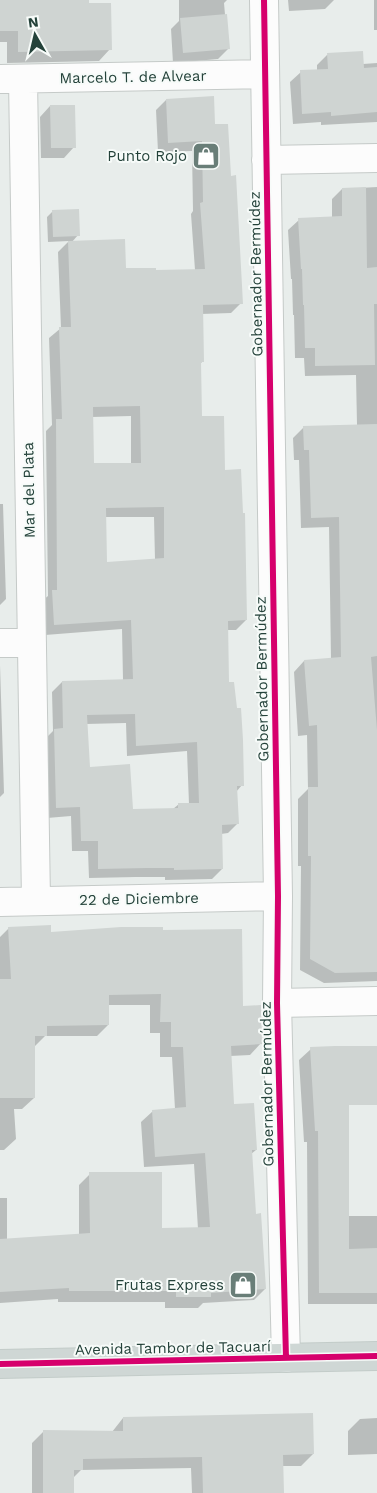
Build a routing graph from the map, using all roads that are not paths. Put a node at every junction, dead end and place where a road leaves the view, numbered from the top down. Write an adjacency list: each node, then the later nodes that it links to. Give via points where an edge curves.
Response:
1 (264, 0): 2 (street, Gobernador Bermúdez)
2 (265, 74): 3 (street, Marcelo T. de Alvear); 5 (street, Gobernador Bermúdez)
3 (11, 79): 7 (street, Mar del Plata)
4 (377, 158): 5 (street)
5 (266, 160): 8 (street, Gobernador Bermúdez)
6 (0, 643): 7 (street)
7 (32, 643): 9 (street, Mar del Plata)
8 (278, 896): 9 (street, 22 de Diciembre); 12 (street, Gobernador Bermúdez)
9 (36, 901): 10 (street, 22 de Diciembre)
10 (0, 902)
11 (377, 1001): 12 (street)
12 (277, 1003): 14 (street, Gobernador Bermúdez)
13 (377, 1356): 14 (main road, Avenida Tambor de Tacuarí)
14 (286, 1358): 15 (main road, Avenida Tambor de Tacuarí)
15 (0, 1364)

